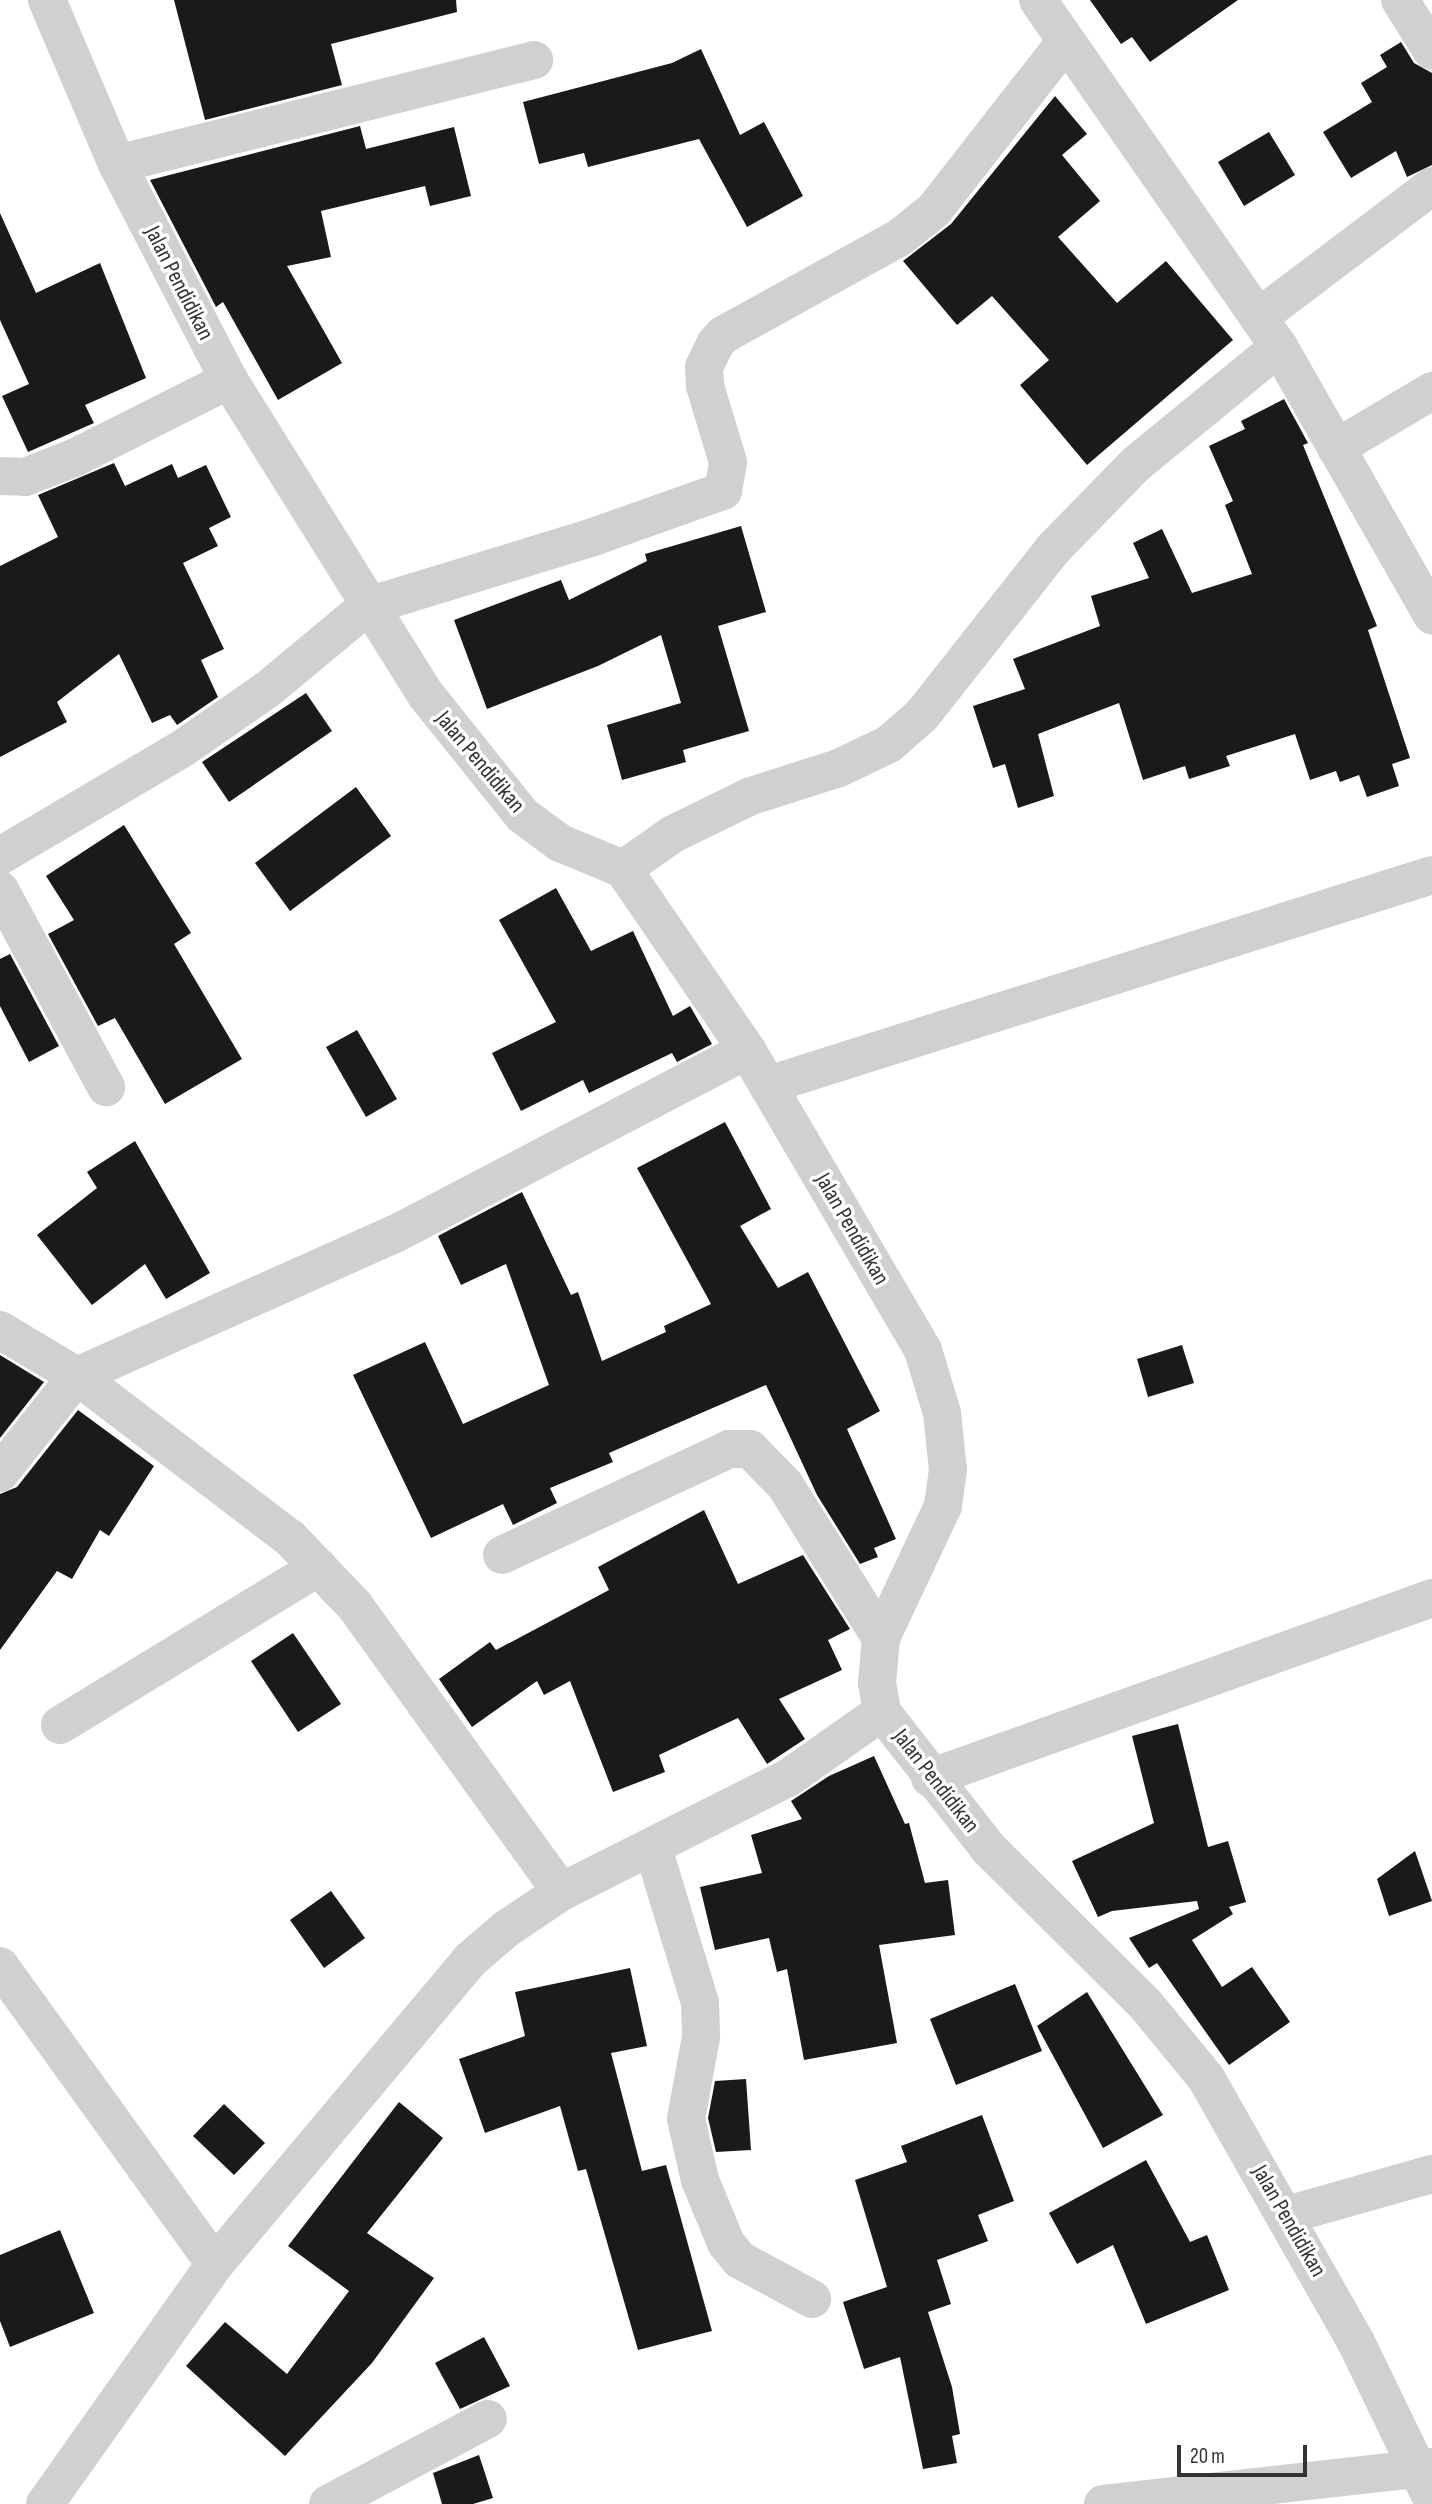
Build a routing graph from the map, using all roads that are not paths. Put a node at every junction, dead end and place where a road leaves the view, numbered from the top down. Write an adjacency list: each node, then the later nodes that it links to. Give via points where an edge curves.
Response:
1 (47, 0): 7 (street, Jalan Pendidikan)
2 (1400, 0): 5 (street)
3 (1043, 2): 4 (street)
4 (1066, 41): 9 (street); 14 (street, via 934,209 899,238 723,335 715,344 704,367 705,386 728,462 723,491 593,537)
5 (1432, 51)
6 (534, 60): 7 (street)
7 (117, 164): 10 (street, Jalan Pendidikan)
8 (1432, 186): 9 (street)
9 (1269, 332): 12 (street); 17 (street, via 1054,548 922,715 888,744 839,768 751,796 673,834)
10 (229, 380): 13 (street, via 74,458 25,477); 14 (street, Jalan Pendidikan)
11 (1432, 391): 12 (street)
12 (1336, 448): 15 (street)
13 (0, 476)
14 (368, 606): 16 (street, via 268,689 183,748); 17 (street, Jalan Pendidikan, via 426,695 522,815 560,843)
15 (1432, 615)
16 (0, 856)
17 (623, 869): 20 (street, Jalan Pendidikan)
18 (1432, 875): 21 (street)
19 (0, 890): 22 (street)
20 (747, 1050): 21 (street, Jalan Pendidikan); 24 (street, via 395,1234)
21 (768, 1085): 29 (street, Jalan Pendidikan, via 923,1350 942,1413 948,1470 943,1506)
22 (106, 1087)
23 (0, 1329): 24 (street)
24 (77, 1376): 25 (street); 27 (street, via 247,1502)
25 (0, 1472)
26 (502, 1555): 29 (street, via 729,1449 750,1449 785,1485)
27 (319, 1567): 31 (street); 34 (street, via 355,1606)
28 (1432, 1598): 32 (street)
29 (881, 1638): 30 (street, Jalan Pendidikan, via 877,1684)
30 (882, 1712): 32 (street, Jalan Pendidikan); 33 (street, via 788,1778)
31 (60, 1725)
32 (930, 1778): 37 (street, Jalan Pendidikan, via 989,1849 1146,2005 1197,2067)
33 (653, 1849): 34 (street); 39 (street, via 700,2003 701,2037 686,2119 700,2180 726,2243 740,2260)
34 (561, 1892): 38 (street, via 470,1960)
35 (0, 1966): 38 (street)
36 (1432, 2174): 37 (street)
37 (1287, 2215): 41 (street, Jalan Pendidikan)
38 (215, 2264): 42 (street)
39 (812, 2299)
40 (488, 2420): 43 (street)
41 (1427, 2478): 44 (street)
42 (45, 2504)
43 (328, 2504)
44 (1103, 2504)

